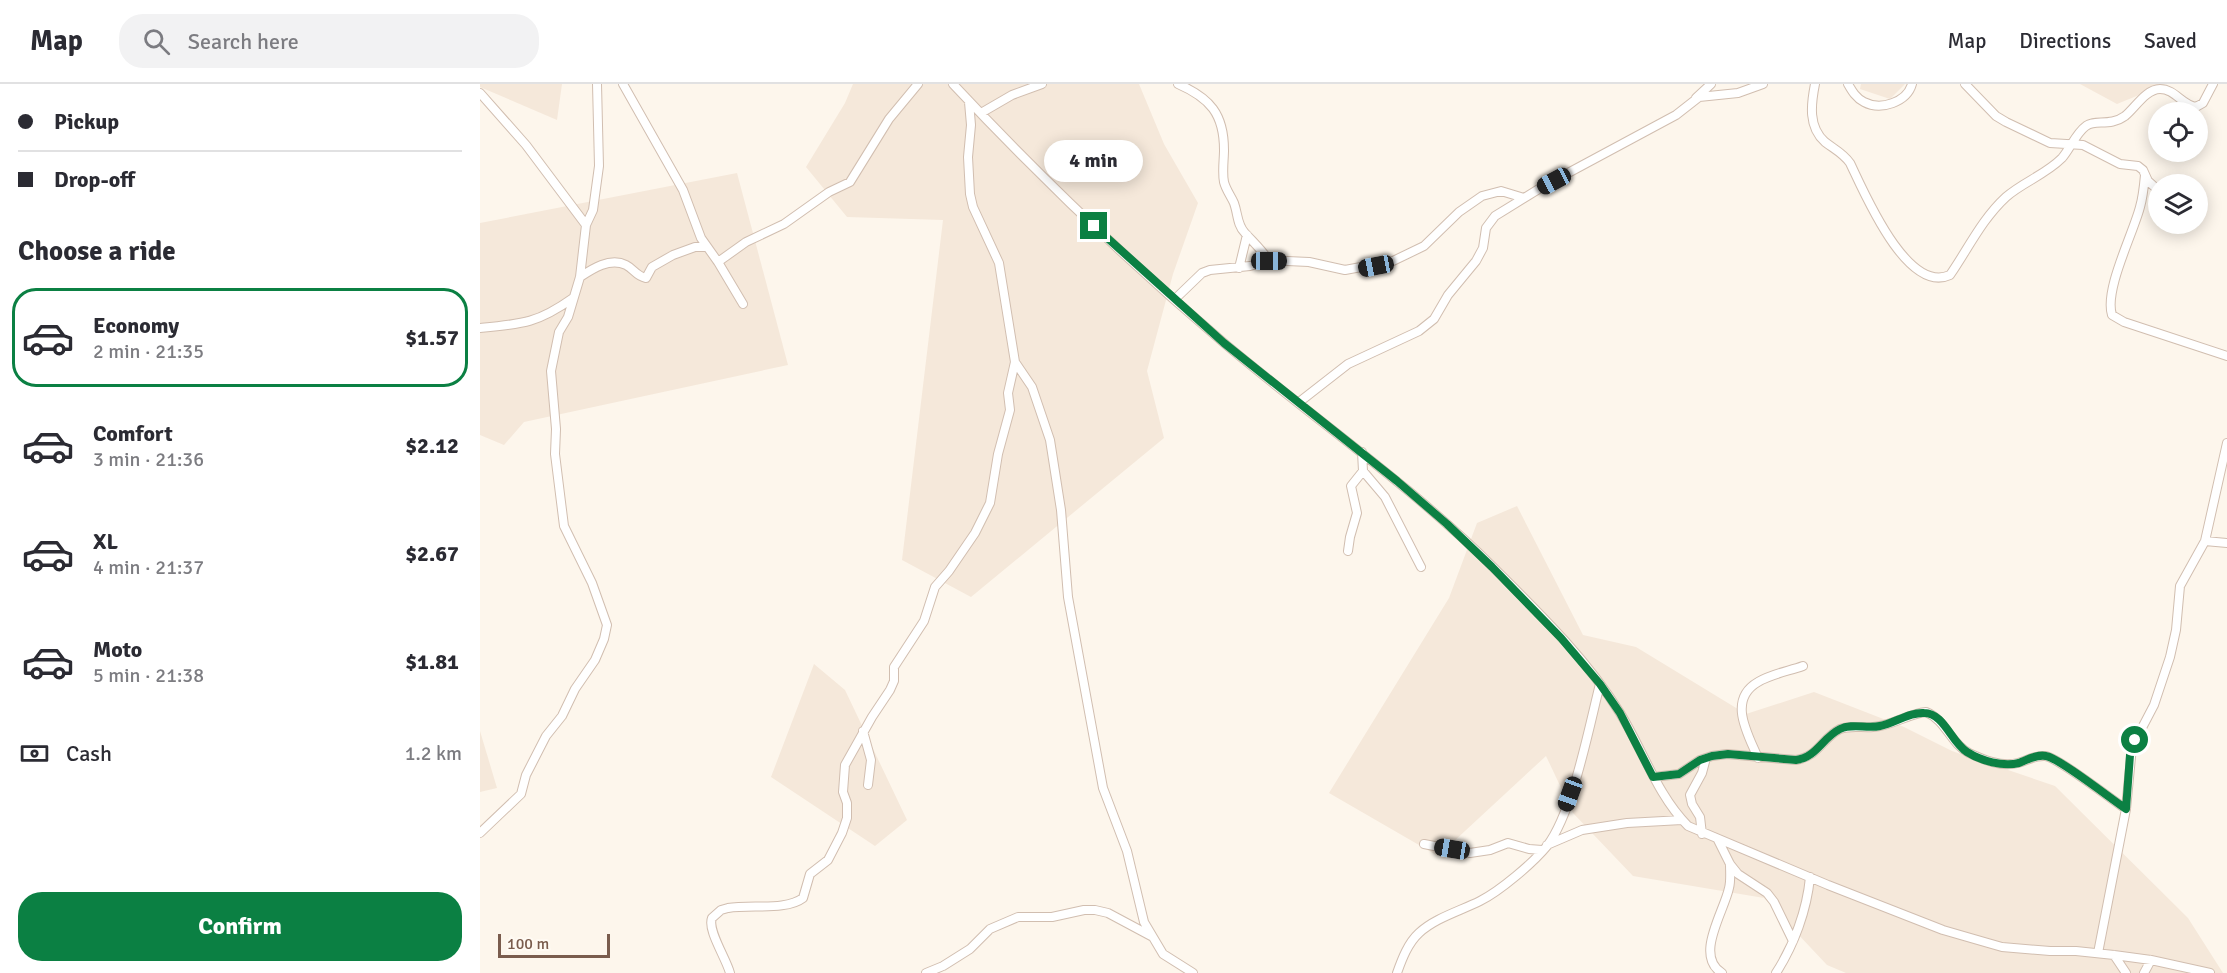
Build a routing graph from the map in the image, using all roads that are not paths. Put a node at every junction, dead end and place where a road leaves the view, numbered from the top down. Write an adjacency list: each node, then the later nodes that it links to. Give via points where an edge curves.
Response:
1 (597, 84): 22 (street, via 599,166 593,210)
2 (623, 84): 24 (street, via 683,190)
3 (918, 84): 26 (street, via 889,120 850,182)
4 (953, 84): 15 (street)
5 (1042, 84): 17 (street)
6 (1178, 84): 23 (street, via 1204,100 1221,120 1224,183)
7 (1712, 84): 16 (street)
8 (1763, 84): 16 (street, via 1738,93 1700,97)
9 (1815, 84): 18 (street, via 1812,110 1816,133 1850,163 1899,252 1916,269 1938,279 1950,275 1992,211 2052,166)
10 (1848, 84): 11 (street, via 1857,98 1874,106 1904,98)
11 (1912, 84)
12 (1965, 84): 18 (street, via 1996,116 2013,126 2050,143)
13 (2213, 84): 18 (street, via 2203,103 2196,107 2166,90 2155,90 2116,121 2085,126)
14 (480, 93): 22 (street, via 526,145)
15 (969, 102): 17 (street); 34 (street, via 969,194 999,263)
16 (1693, 102): 21 (street, via 1670,119)
17 (981, 113): 30 (street, via 1053,188)
18 (2073, 144): 19 (street, via 2088,147 2120,164 2138,166)
19 (2145, 175): 20 (street); 33 (street, via 2140,209 2114,285 2112,315)
20 (2148, 181)
21 (1524, 198): 25 (street, via 1501,191 1482,195 1424,246 1376,266 1345,270 1309,262); 35 (street, via 1489,222 1476,261 1434,319 1419,331 1348,364)
22 (586, 225): 28 (street)
23 (1247, 235): 25 (street); 27 (street)
24 (707, 247): 26 (street); 28 (street, via 673,255 652,267 645,278 626,265 611,262)
25 (1269, 261): 27 (street)
26 (718, 262): 31 (street)
27 (1239, 268): 30 (street, via 1202,273)
28 (579, 277): 29 (street)
29 (574, 297): 32 (street, via 535,321); 52 (street, via 559,332 551,371 557,476 564,526 607,625 595,660 541,747 521,794)
30 (1175, 299): 35 (street)
31 (743, 304)
32 (480, 328)
33 (2227, 356)
34 (1015, 362): 45 (street, via 1008,393 1010,410 990,503 975,533 935,587 924,621 894,667 890,690); 59 (street, via 1032,387 1050,440 1068,597 1101,779)
35 (1298, 403): 37 (street)
36 (2227, 443): 39 (street)
37 (1362, 452): 38 (street); 44 (street, via 1484,559 1547,622)
38 (1363, 471): 41 (street, via 1351,486 1357,513); 42 (street, via 1385,497)
39 (2205, 541): 40 (street); 50 (street, via 2180,586 2170,657 2154,705 2132,747)
40 (2227, 543)
41 (1348, 551)
42 (1421, 567)
43 (1803, 666): 47 (street, via 1758,682 1743,698 1743,718)
44 (1600, 684): 48 (street, via 1620,713); 56 (street, via 1570,794)
45 (863, 731): 49 (street, via 871,760); 64 (street, via 845,765 843,792 847,818 842,833 828,860 810,874 803,898 775,906 721,910 712,918 711,930)
46 (1706, 758): 47 (street, via 1728,754); 48 (street, via 1679,774); 53 (street, via 1690,795 1700,817)
47 (1758, 758): 50 (street, via 1806,759 1844,728 1881,726 1926,712 1941,721 1966,752 2003,764 2045,756)
48 (1653, 777): 51 (street)
49 (868, 785)
50 (2126, 809): 61 (street)
51 (1682, 820): 53 (street); 56 (street, via 1582,830)
52 (480, 832)
53 (1702, 834): 54 (street)
54 (1718, 840): 57 (street); 58 (street)
55 (1424, 844): 56 (street, via 1470,853 1508,843 1529,849)
56 (1545, 848): 67 (street, via 1500,888 1418,934)
57 (1730, 864): 60 (street, via 1767,893); 68 (street, via 1730,885 1710,951 1712,964)
58 (1810, 877): 60 (street); 61 (street, via 1943,930 1988,943)
59 (1151, 936): 65 (street, via 1095,910 1052,917 1018,917 990,929 970,949); 66 (street, via 1163,954)
60 (1793, 941): 69 (street)
61 (2097, 953): 62 (street)
62 (2114, 955): 63 (street); 70 (street)
63 (2151, 960): 71 (street); 72 (street)
64 (730, 973)
65 (926, 973)
66 (1193, 973)
67 (1397, 973)
68 (1722, 973)
69 (1776, 973)
70 (2126, 973)
71 (2144, 973)
72 (2210, 973)

